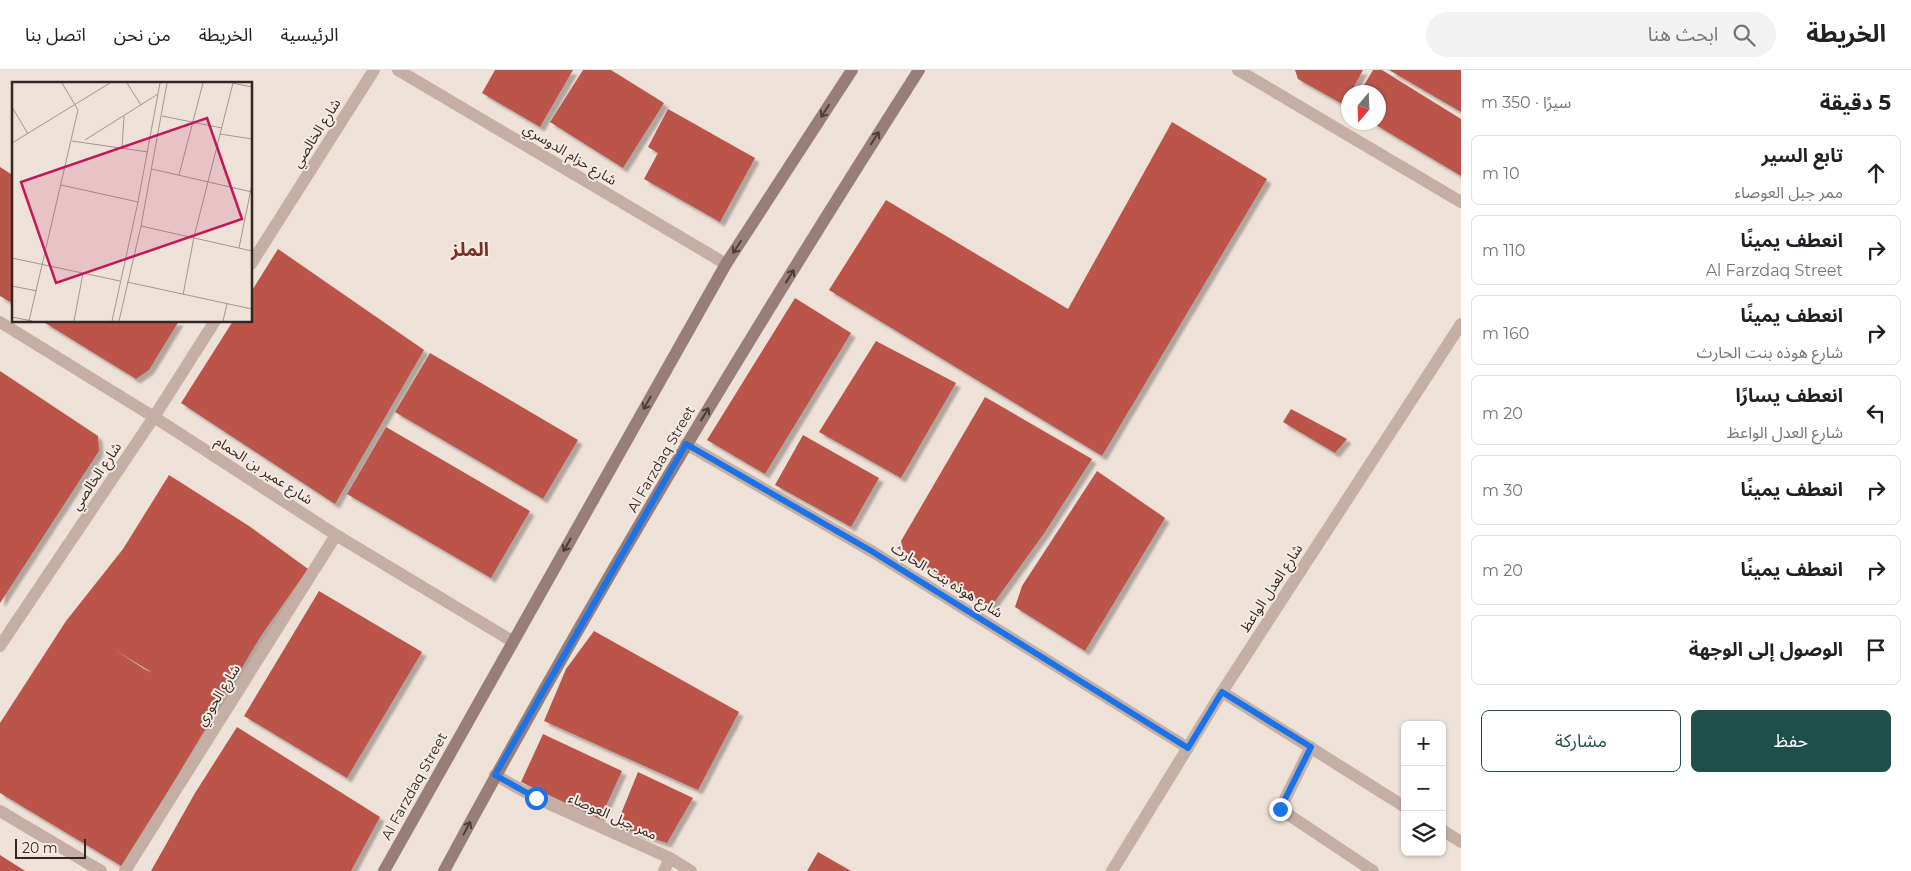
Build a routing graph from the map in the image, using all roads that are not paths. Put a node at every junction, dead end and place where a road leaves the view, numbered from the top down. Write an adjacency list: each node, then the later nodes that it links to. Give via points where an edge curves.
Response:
1 (374, 70): 8 (street, شارع الخالصي)
2 (398, 70): 9 (street, شارع حزام الدوسري)
3 (852, 70): 9 (street, Al Farzdaq Street, one-way to 9)
4 (919, 70): 14 (street, Al Farzdaq Street, one-way to 4)
5 (1238, 70): 6 (street)
6 (1252, 74): 7 (street)
7 (1461, 202)
8 (252, 262)
9 (726, 264): 16 (street, Al Farzdaq Street, one-way to 16)
10 (0, 322): 13 (street, شارع عمير بن الحمام)
11 (214, 322): 13 (street, شارع الخالصي)
12 (1461, 324): 18 (street, شارع العدل الواعظ)
13 (154, 417): 15 (street, شارع عمير بن الحمام); 17 (street, شارع الخالصي)
14 (686, 444): 20 (street, شارع هوذه بنت الحارث, via 873,552); 21 (street, Al Farzdaq Street)
15 (336, 535): 16 (street, شارع عمير بن الحمام); 28 (street, شارع الحوري)
16 (512, 641): 29 (street, Al Farzdaq Street)
17 (0, 646)
18 (1222, 692): 19 (street); 20 (street, شارع العدل الواعظ)
19 (1311, 747): 22 (street); 34 (street, via 1280,809)
20 (1188, 748): 33 (street, شارع العدل الواعظ)
21 (495, 775): 26 (street, ممر جبل العوصاء, via 536,798); 30 (street, Al Farzdaq Street, one-way to 21)
22 (1401, 804)
23 (0, 811): 27 (street)
24 (1446, 833): 25 (street)
25 (1461, 842)
26 (670, 858): 31 (street); 32 (street, ممر جبل العوصاء)
27 (101, 871)
28 (125, 871)
29 (384, 871)
30 (444, 871)
31 (664, 871)
32 (691, 871)
33 (1112, 871)
34 (1373, 871)

